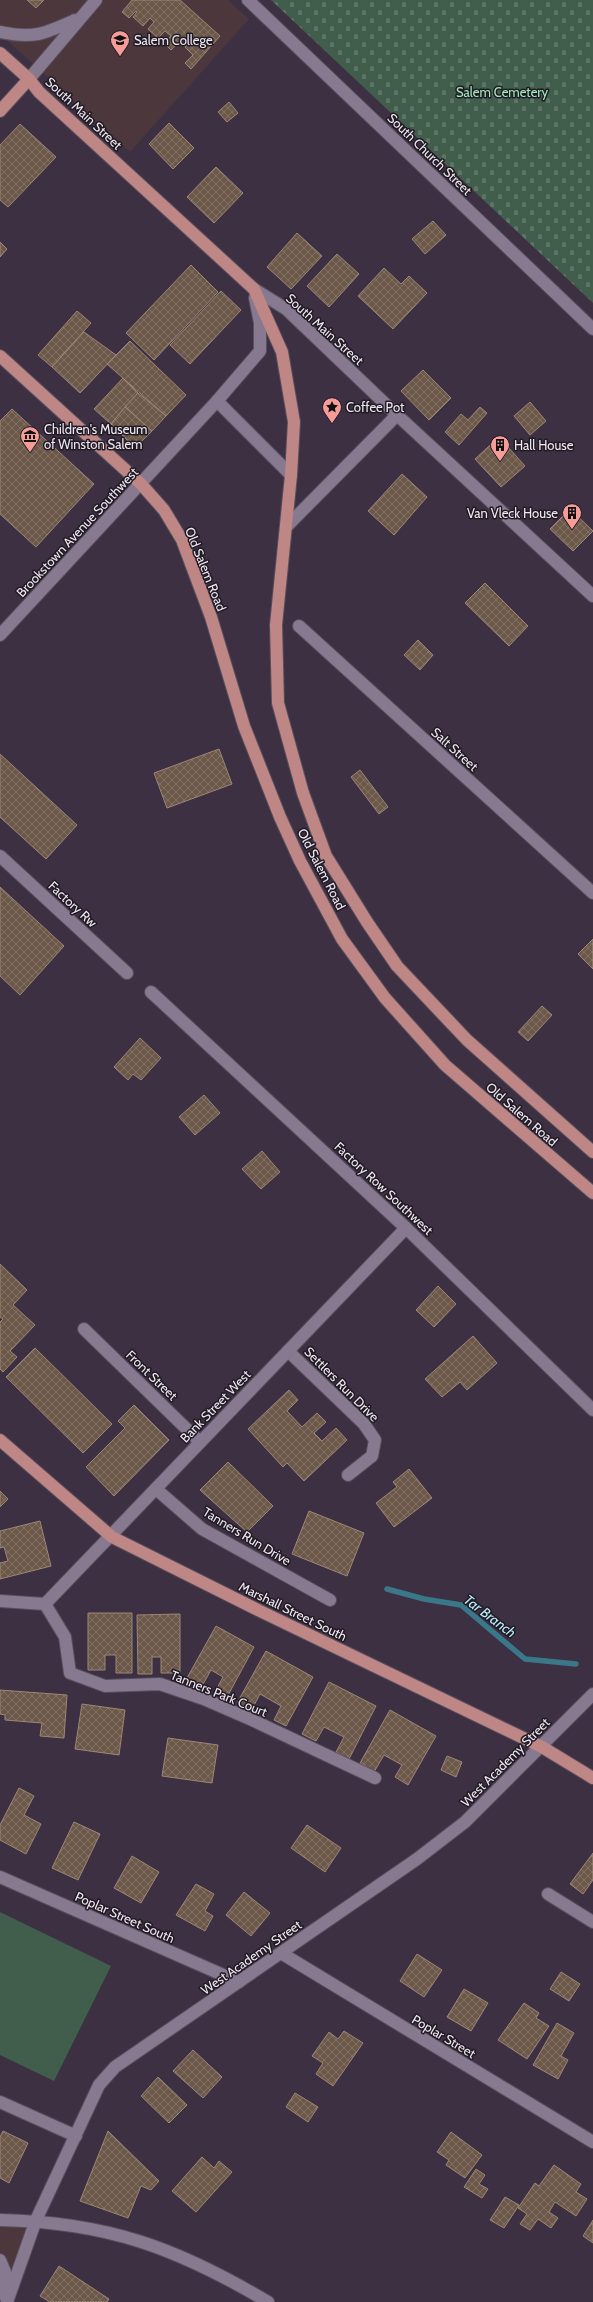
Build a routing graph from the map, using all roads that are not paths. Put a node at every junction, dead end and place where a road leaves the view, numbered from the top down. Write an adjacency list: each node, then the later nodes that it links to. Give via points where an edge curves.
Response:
1 (96, 0): 3 (street)
2 (248, 0): 9 (street, South Church Street)
3 (78, 19): 4 (street, via 41,35 22,36); 6 (street)
4 (0, 32)
5 (0, 53): 6 (main road, South Main Street)
6 (29, 79): 7 (main road); 8 (main road, South Main Street, via 39,92)
7 (0, 110)
8 (254, 289): 11 (street, Brookstown Avenue Southwest, via 260,323 260,351); 12 (street, South Main Street, via 286,309); 13 (main road, Old Salem Road, via 282,352 294,422)
9 (593, 329)
10 (0, 356): 14 (main road, Old Salem Road)
11 (217, 401): 13 (street); 14 (street, Brookstown Avenue Southwest)
12 (397, 415): 15 (street); 16 (street, South Main Street)
13 (291, 475): 15 (main road, Old Salem Road)
14 (141, 484): 18 (street, Brookstown Avenue Southwest); 24 (main road, Old Salem Road, via 164,510 182,540 211,617 244,726 280,817 300,861 342,939 385,998 445,1065)
15 (286, 527): 23 (main road, Old Salem Road, via 276,625 278,703 303,793 326,856 397,966 467,1040)
16 (593, 596)
17 (299, 626): 20 (street, Salt Street)
18 (0, 635)
19 (0, 856): 21 (street, Factory Rw)
20 (593, 893)
21 (127, 973)
22 (151, 992): 25 (street, Factory Row Southwest)
23 (593, 1152)
24 (593, 1193)
25 (406, 1228): 27 (street, Bank Street West); 28 (street, Factory Row Southwest)
26 (84, 1329): 30 (street, Front Street)
27 (288, 1351): 30 (street, Bank Street West); 31 (street, Settlers Run Drive, via 364,1424 375,1440 372,1456)
28 (593, 1410)
29 (0, 1440): 33 (main road, Marshall Street South)
30 (200, 1442): 32 (street, Bank Street West)
31 (348, 1475)
32 (156, 1489): 33 (street, Bank Street West); 34 (street, Tanners Run Drive, via 202,1529)
33 (112, 1536): 36 (street, Bank Street West); 38 (main road, Marshall Street South, via 260,1611)
34 (330, 1600)
35 (0, 1601): 36 (street)
36 (45, 1604): 39 (street, Tanners Park Court, via 65,1637 70,1673 105,1686 160,1684 204,1699)
37 (593, 1694): 38 (street, West Academy Street)
38 (542, 1747): 40 (main road, Marshall Street South); 44 (street, West Academy Street, via 459,1826 417,1859)
39 (375, 1778)
40 (593, 1778)
41 (0, 1877): 45 (street, Poplar Street South)
42 (548, 1894): 43 (street)
43 (593, 1922)
44 (281, 1953): 45 (street, West Academy Street); 48 (street, Poplar Street)
45 (239, 1982): 47 (street, West Academy Street, via 116,2067 99,2085)
46 (0, 2102): 47 (street)
47 (76, 2136): 50 (street, West Academy Street)
48 (593, 2142)
49 (0, 2220): 50 (street)
50 (36, 2220): 52 (street, West Academy Street); 53 (street, via 95,2228 146,2242 222,2274)
51 (0, 2260): 52 (street, via 5,2272)
52 (7, 2302)
53 (268, 2302)

